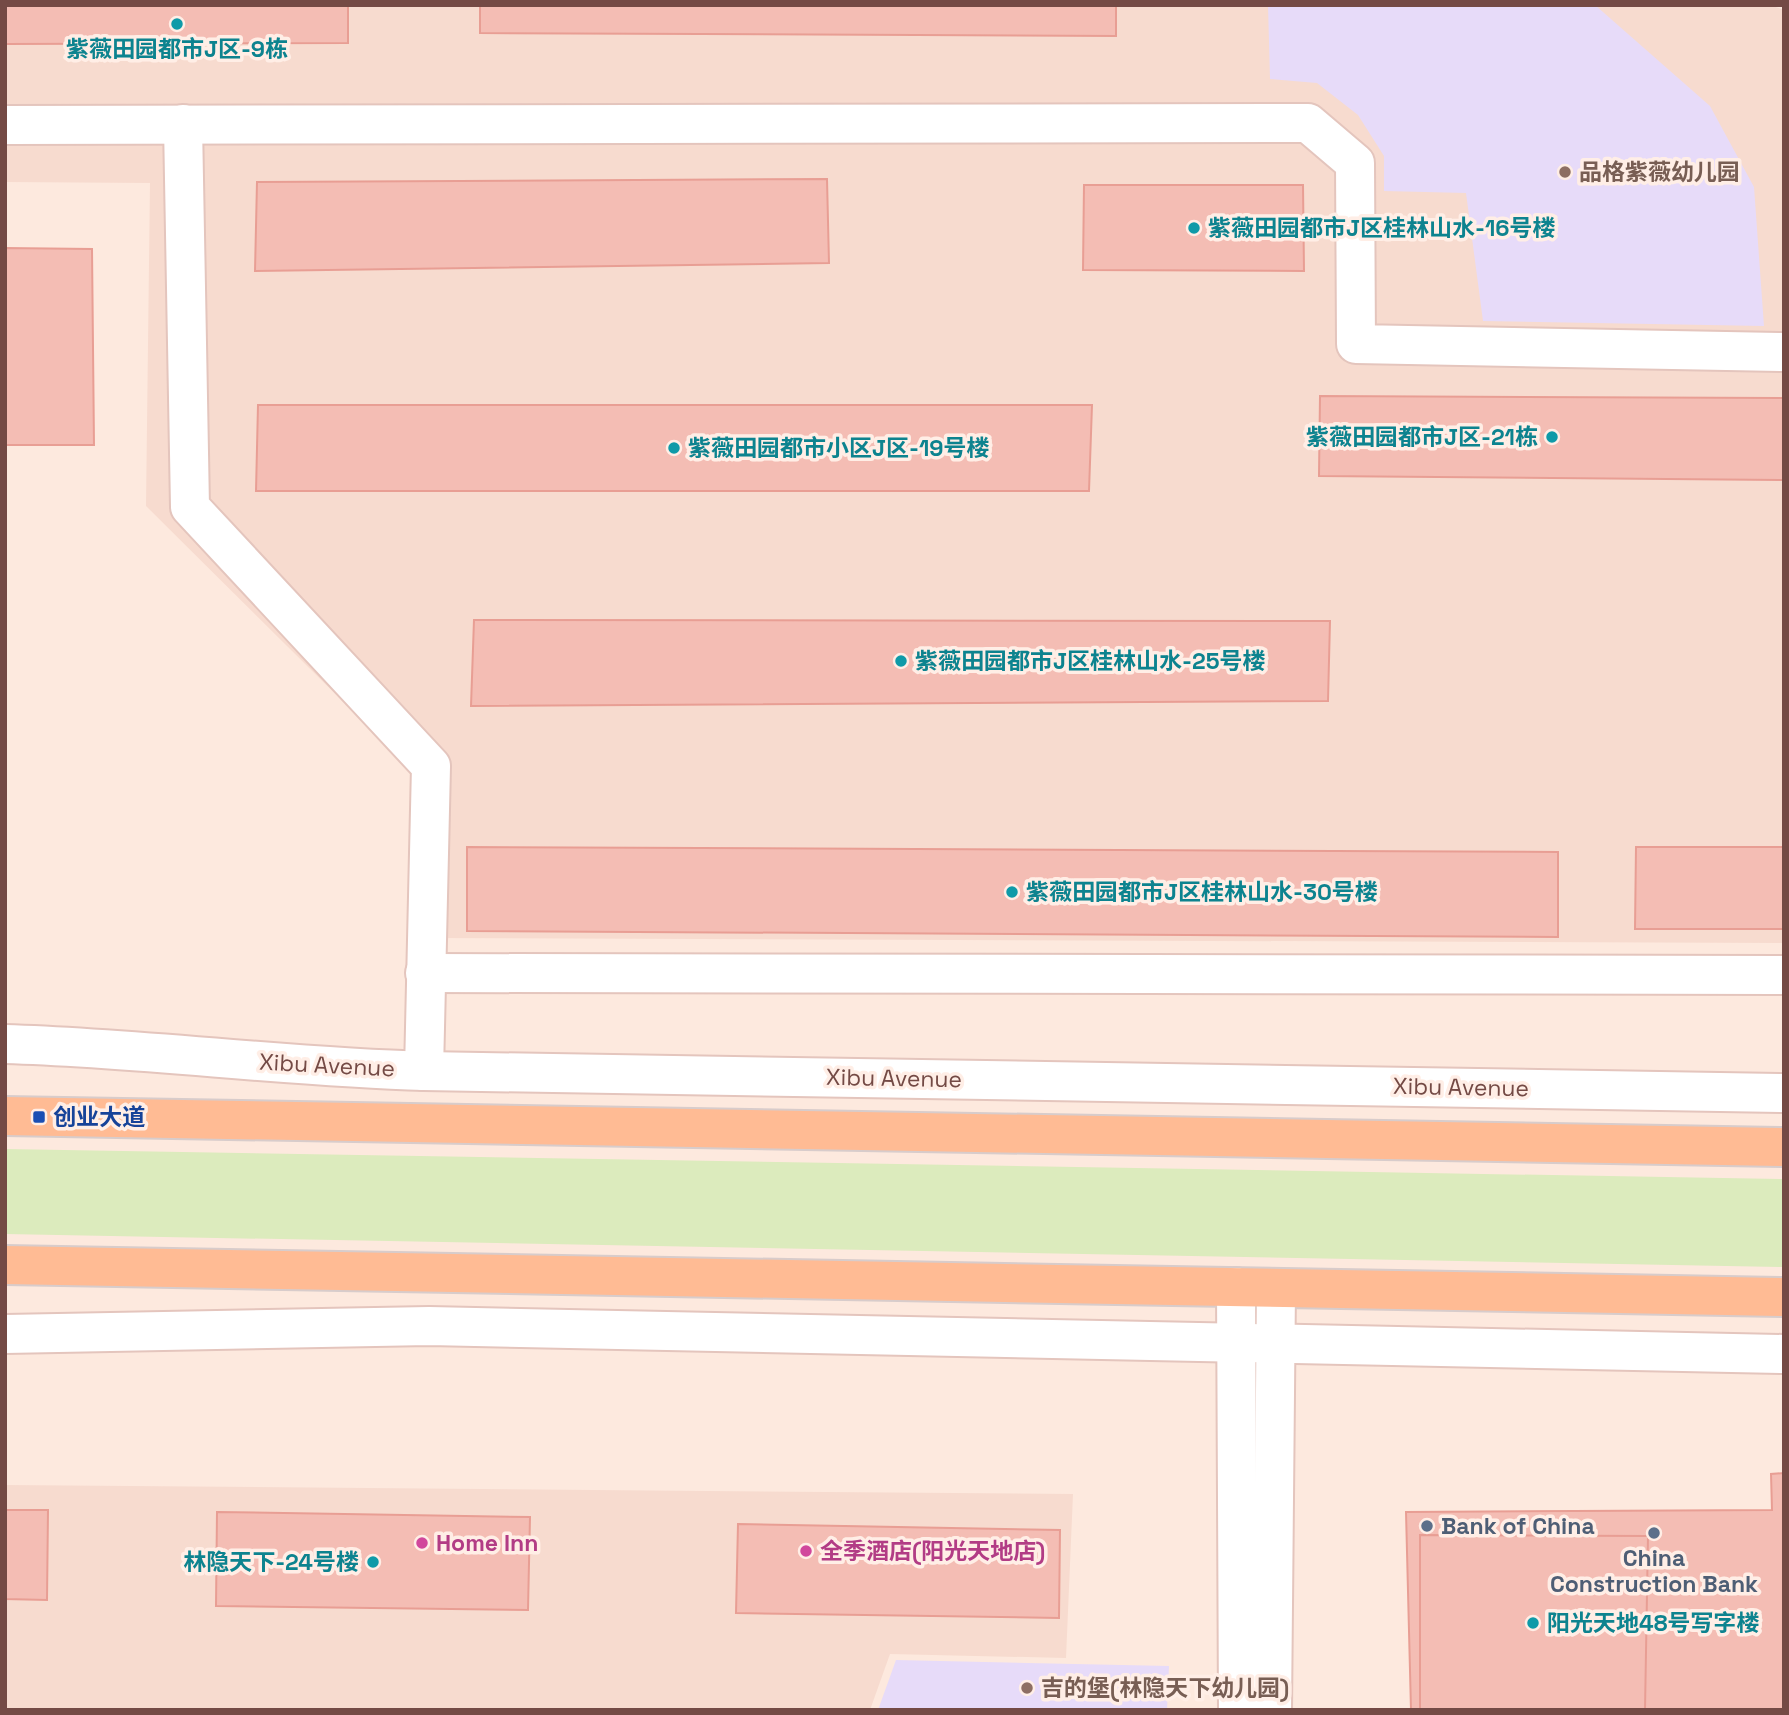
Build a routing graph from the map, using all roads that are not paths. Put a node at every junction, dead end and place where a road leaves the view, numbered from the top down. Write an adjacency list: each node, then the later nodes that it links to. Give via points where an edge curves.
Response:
1 (183, 124): 2 (street); 3 (street, via 1308,123 1355,163 1356,344); 4 (street, via 190,507 431,766)
2 (5, 125)
3 (1784, 352)
4 (425, 973): 5 (street); 7 (street)
5 (1784, 975)
6 (5, 1044): 7 (street, Xibu Avenue)
7 (424, 1071): 8 (street, Xibu Avenue)
8 (1784, 1093)
9 (5, 1116): 10 (main road)
10 (1784, 1147)
11 (5, 1265): 12 (main road)
12 (1236, 1287): 13 (main road); 16 (street)
13 (1276, 1288): 14 (main road); 16 (street)
14 (1784, 1297)
15 (5, 1334): 16 (street, via 429,1326)
16 (1255, 1344): 17 (street); 18 (street); 19 (street)
17 (1784, 1354)
18 (1238, 1710)
19 (1272, 1710)

